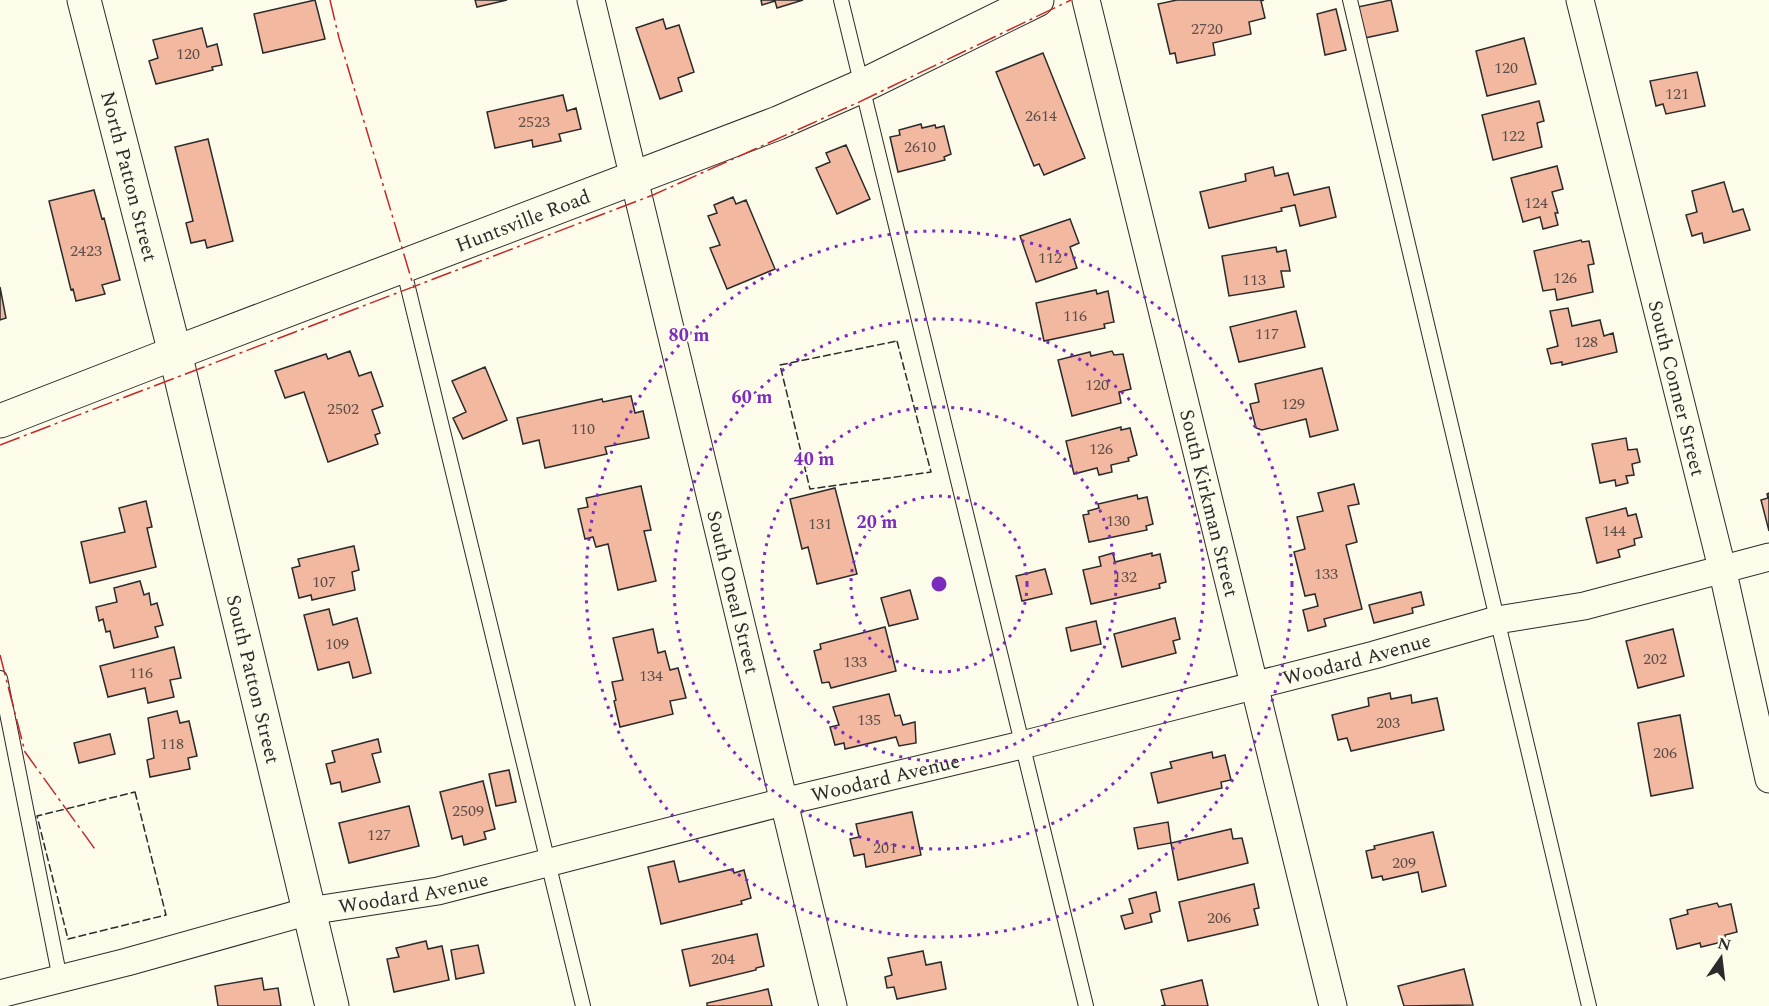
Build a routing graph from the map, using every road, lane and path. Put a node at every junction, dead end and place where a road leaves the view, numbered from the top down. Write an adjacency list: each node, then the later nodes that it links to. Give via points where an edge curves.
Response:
1 (84, 0): 11 (main road, North Patton Street)
2 (591, 0): 9 (street, South Oneal Street)
3 (841, 0): 8 (lane)
4 (1037, 0): 8 (main road, Huntsville Road)
5 (1086, 0): 17 (street, South Kirkman Street)
6 (1350, 0): 15 (lane)
7 (1580, 0): 14 (street, South Conner Street)
8 (862, 86): 9 (main road, Huntsville Road); 18 (lane)
9 (634, 180): 10 (main road, Huntsville Road); 20 (street, South Oneal Street)
10 (403, 267): 11 (main road, Huntsville Road); 21 (lane)
11 (175, 353): 12 (main road, Huntsville Road); 22 (main road, South Patton Street)
12 (0, 421)
13 (1769, 557): 14 (street, Woodard Avenue)
14 (1722, 568): 15 (street, Woodard Avenue, via 1584,606); 19 (street, South Conner Street)
15 (1497, 620): 17 (street, Woodard Avenue); 30 (lane)
16 (0, 678): 23 (lane)
17 (1254, 686): 18 (street, Woodard Avenue); 29 (street, South Kirkman Street)
18 (1023, 745): 20 (street, Woodard Avenue); 28 (lane)
19 (1769, 779)
20 (783, 801): 21 (street, Woodard Avenue); 27 (street, South Oneal Street)
21 (548, 862): 22 (street, Woodard Avenue, via 438,891); 26 (lane)
22 (309, 911): 23 (street, Woodard Avenue); 25 (main road, South Patton Street)
23 (60, 979): 24 (street, Woodard Avenue)
24 (0, 994)
25 (332, 1006)
26 (583, 1006)
27 (833, 1006)
28 (1086, 1006)
29 (1333, 1006)
30 (1589, 1006)

